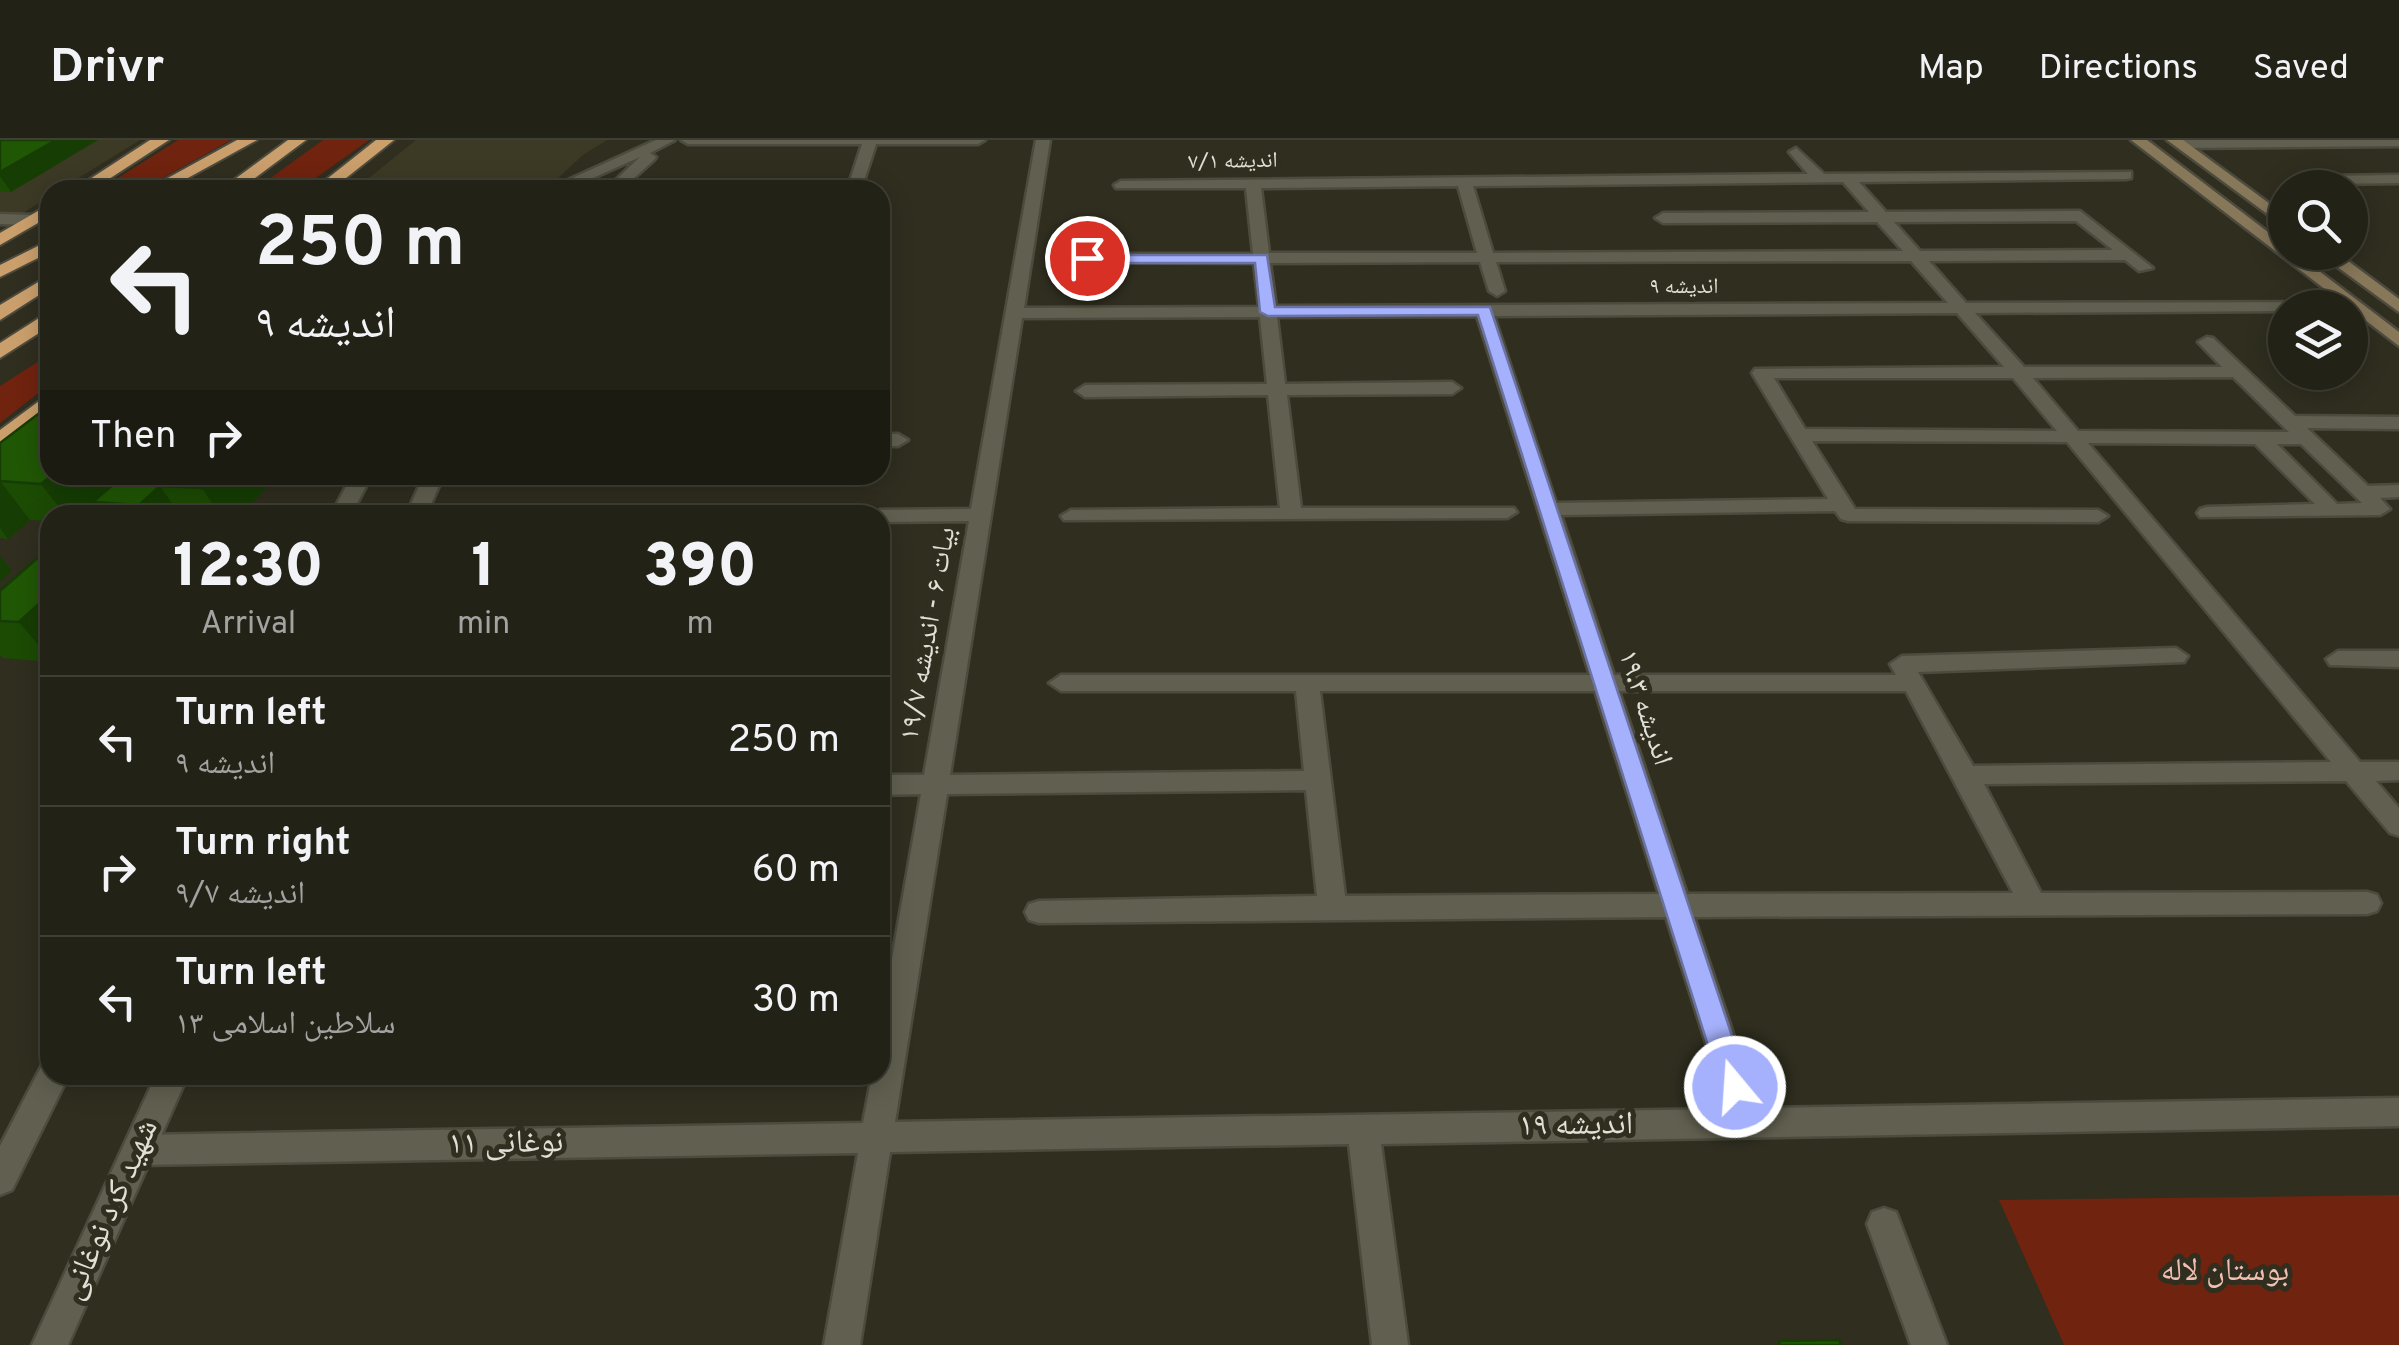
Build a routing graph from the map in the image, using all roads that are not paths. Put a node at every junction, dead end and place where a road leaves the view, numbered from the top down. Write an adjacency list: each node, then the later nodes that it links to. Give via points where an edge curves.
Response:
1 (161, 140): 22 (highway)
2 (252, 140): 23 (highway); 24 (highway)
3 (298, 140): 25 (highway)
4 (386, 140): 15 (highway)
5 (668, 140): 28 (street); 29 (street)
6 (688, 140): 10 (street)
7 (978, 140): 10 (street)
8 (1043, 140): 60 (street, بیات ۶ - اندیشه ۱۹/۷)
9 (2138, 140): 54 (main road)
10 (870, 142): 30 (street)
11 (2177, 142): 12 (street); 36 (main road)
12 (2399, 142)
13 (1796, 152): 18 (street)
14 (1439, 160): 31 (street, اندیشه ۱۹.۳)
15 (352, 167): 26 (highway); 27 (highway)
16 (2126, 175): 17 (street, اندیشه ۷/۱)
17 (2009, 176): 19 (street, اندیشه ۷/۱); 34 (street)
18 (1820, 178): 19 (street, اندیشه ۷/۱); 40 (street, اندیشه ۷/۱)
19 (1847, 178): 41 (street)
20 (2368, 179): 21 (street)
21 (2399, 179)
22 (97, 180)
23 (174, 180)
24 (196, 180)
25 (242, 180)
26 (329, 180)
27 (335, 180)
28 (577, 180)
29 (623, 180)
30 (857, 180)
31 (1456, 182): 32 (street, اندیشه ۷/۱); 40 (street, اندیشه ۷/۱); 46 (street, اندیشه ۱۹.۳)
32 (1253, 184): 33 (street, اندیشه ۷/۱); 49 (street)
33 (1121, 185)
34 (2023, 190)
35 (2036, 203): 38 (street)
36 (2268, 209)
37 (40, 215): 42 (highway)
38 (2050, 216): 41 (street); 45 (street, via 2080,216)
39 (0, 218): 42 (street)
40 (1663, 218): 41 (street); 46 (street); 47 (street)
41 (1883, 218): 47 (street)
42 (32, 220): 43 (highway)
43 (0, 240)
44 (40, 250): 52 (highway)
45 (2128, 255): 47 (street); 50 (street)
46 (1488, 257): 49 (street); 55 (street, اندیشه ۱۹.۳)
47 (1918, 257): 58 (street)
48 (1087, 258): 49 (street)
49 (1262, 258): 59 (street)
50 (2145, 268)
51 (2350, 270): 57 (main road)
52 (0, 272)
53 (40, 287): 61 (highway)
54 (2333, 290)
55 (1491, 301): 58 (street, اندیشه ۹); 59 (street, اندیشه ۹); 85 (street, اندیشه ۱۹.۳)
56 (2268, 306): 58 (street, اندیشه ۹)
57 (2399, 307)
58 (1963, 308): 70 (street)
59 (1268, 312): 60 (street, اندیشه ۹); 72 (street)
60 (1014, 313): 90 (street, بیات ۶ - اندیشه ۱۹/۷)
61 (0, 314)
62 (2368, 317): 64 (main road)
63 (40, 324): 67 (highway)
64 (2399, 341)
65 (2207, 342): 69 (street)
66 (40, 343): 68 (highway)
67 (0, 352)
68 (0, 365)
69 (2238, 372): 70 (street); 75 (street)
70 (2020, 373): 77 (street, via 1761,373); 78 (street)
71 (1452, 388): 72 (street)
72 (1277, 390): 73 (street); 89 (street)
73 (1085, 391)
74 (40, 407): 81 (highway)
75 (2290, 422): 76 (street); 80 (street)
76 (2399, 423)
77 (1799, 435): 78 (street); 84 (street)
78 (2071, 437): 79 (street); 101 (street)
79 (2259, 438): 80 (street); 86 (street)
80 (2306, 438): 82 (street)
81 (0, 441)
82 (2364, 492): 83 (street); 86 (street, via 2380,510)
83 (2399, 492)
84 (1842, 505): 85 (street); 93 (street, via 1848,516)
85 (1548, 509): 98 (street, اندیشه ۱۹.۳)
86 (2332, 510): 88 (street)
87 (1507, 512): 89 (street)
88 (2207, 513)
89 (1291, 514): 92 (street)
90 (980, 515): 91 (street); 105 (street, بیات ۶ - اندیشه ۱۹/۷)
91 (890, 516)
92 (1071, 516)
93 (2098, 516)
94 (2176, 656): 99 (street, via 1902,664)
95 (2338, 658): 96 (street)
96 (2399, 659)
97 (1307, 681): 98 (street); 100 (street); 104 (street)
98 (1604, 682): 99 (street); 111 (street, اندیشه ۱۹.۳)
99 (1913, 682): 103 (street)
100 (1061, 683)
101 (2351, 770): 102 (street); 103 (street); 107 (street)
102 (2399, 770)
103 (1966, 775): 108 (street)
104 (1318, 780): 105 (street); 110 (street)
105 (934, 784): 106 (street); 113 (street, بیات ۶ - اندیشه ۱۹/۷)
106 (890, 785)
107 (2399, 826)
108 (2033, 904): 109 (street); 111 (street)
109 (2367, 904)
110 (1332, 907): 111 (street); 112 (street)
111 (1678, 908): 118 (street, اندیشه ۱۹.۳)
112 (1038, 912)
113 (890, 1040)
114 (49, 1085): 122 (street)
115 (168, 1085): 121 (street, شهید کرد نوغانی)
116 (882, 1085): 120 (street, بیات ۶ - اندیشه ۱۹/۷)
117 (2399, 1112): 118 (street, اندیشه ۱۹)
118 (1747, 1123): 119 (street, اندیشه ۱۹)
119 (1363, 1131): 120 (street, اندیشه ۱۹); 126 (street)
120 (873, 1139): 121 (street, نوغانی ۱۱); 125 (street, بیات ۶ - اندیشه ۱۹/۷)
121 (140, 1150): 124 (street, شهید کرد نوغانی)
122 (0, 1179)
123 (1884, 1224): 127 (street)
124 (50, 1345)
125 (842, 1345)
126 (1390, 1345)
127 (1929, 1345)

